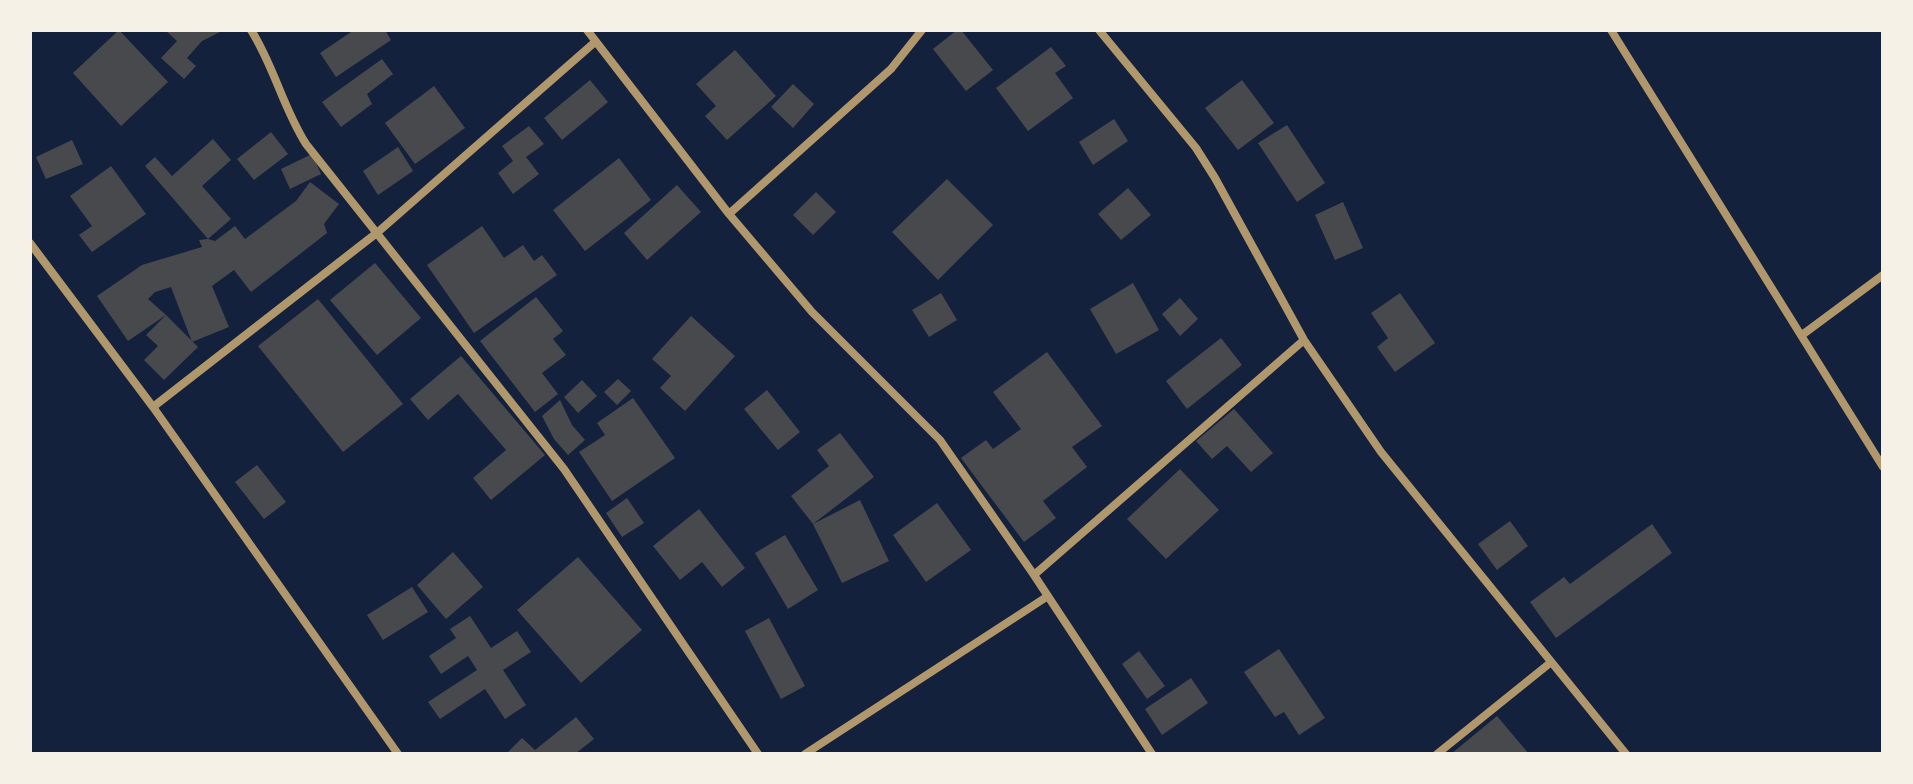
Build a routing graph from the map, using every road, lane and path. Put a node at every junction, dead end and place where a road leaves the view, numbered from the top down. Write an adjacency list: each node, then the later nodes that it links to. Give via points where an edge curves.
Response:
1 (251, 30): 8 (street, via 306,144)
2 (587, 30): 6 (street)
3 (922, 30): 7 (street, via 891,69)
4 (1099, 30): 12 (street, via 1196,148)
5 (1611, 30): 11 (street)
6 (595, 42): 7 (street); 8 (street)
7 (729, 214): 15 (street, via 830,332 940,440)
8 (378, 232): 13 (street); 19 (street, via 564,469)
9 (30, 243): 13 (street)
10 (1883, 275): 11 (street)
11 (1802, 335): 14 (street)
12 (1304, 340): 15 (street); 17 (street, via 1381,452)
13 (153, 407): 18 (street)
14 (1883, 467)
15 (1034, 575): 16 (street)
16 (1048, 596): 20 (street); 21 (street)
17 (1550, 663): 22 (street); 23 (street)
18 (398, 754)
19 (758, 754)
20 (805, 754)
21 (1152, 754)
22 (1437, 754)
23 (1626, 754)

